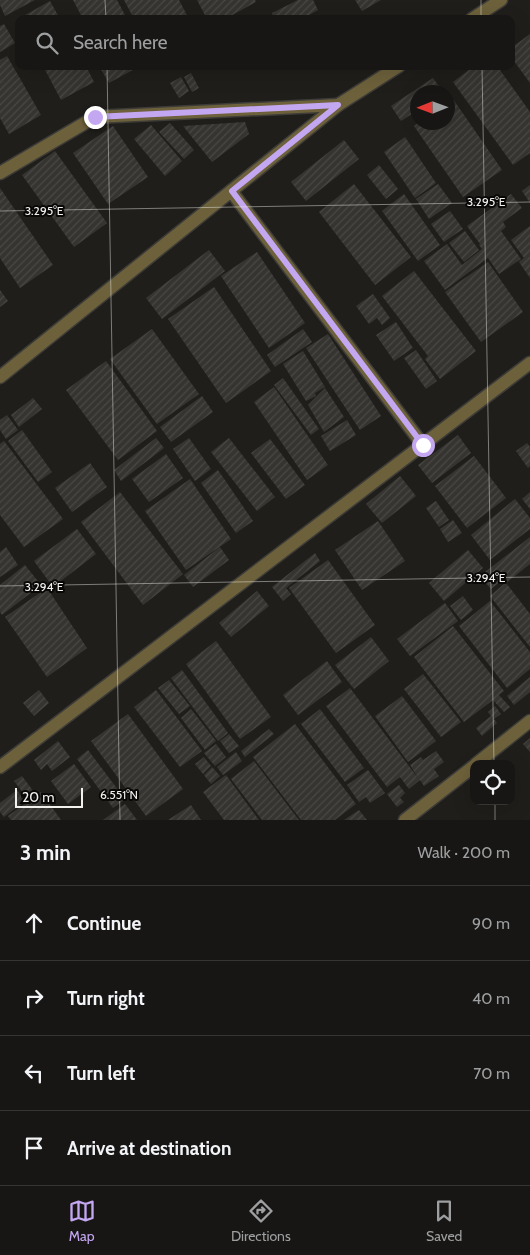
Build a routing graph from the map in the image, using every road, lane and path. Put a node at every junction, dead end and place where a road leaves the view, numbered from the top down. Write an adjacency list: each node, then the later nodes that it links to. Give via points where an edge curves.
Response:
1 (501, 0): 2 (street)
2 (478, 15)
3 (393, 70): 4 (street)
4 (338, 105): 5 (street, via 95,117); 6 (street)
5 (0, 173)
6 (232, 191): 8 (street); 9 (street)
7 (530, 362): 9 (street)
8 (0, 376)
9 (423, 445): 12 (street)
10 (530, 721): 11 (street)
11 (481, 760)
12 (0, 767)
13 (470, 769): 14 (street)
14 (405, 820)

